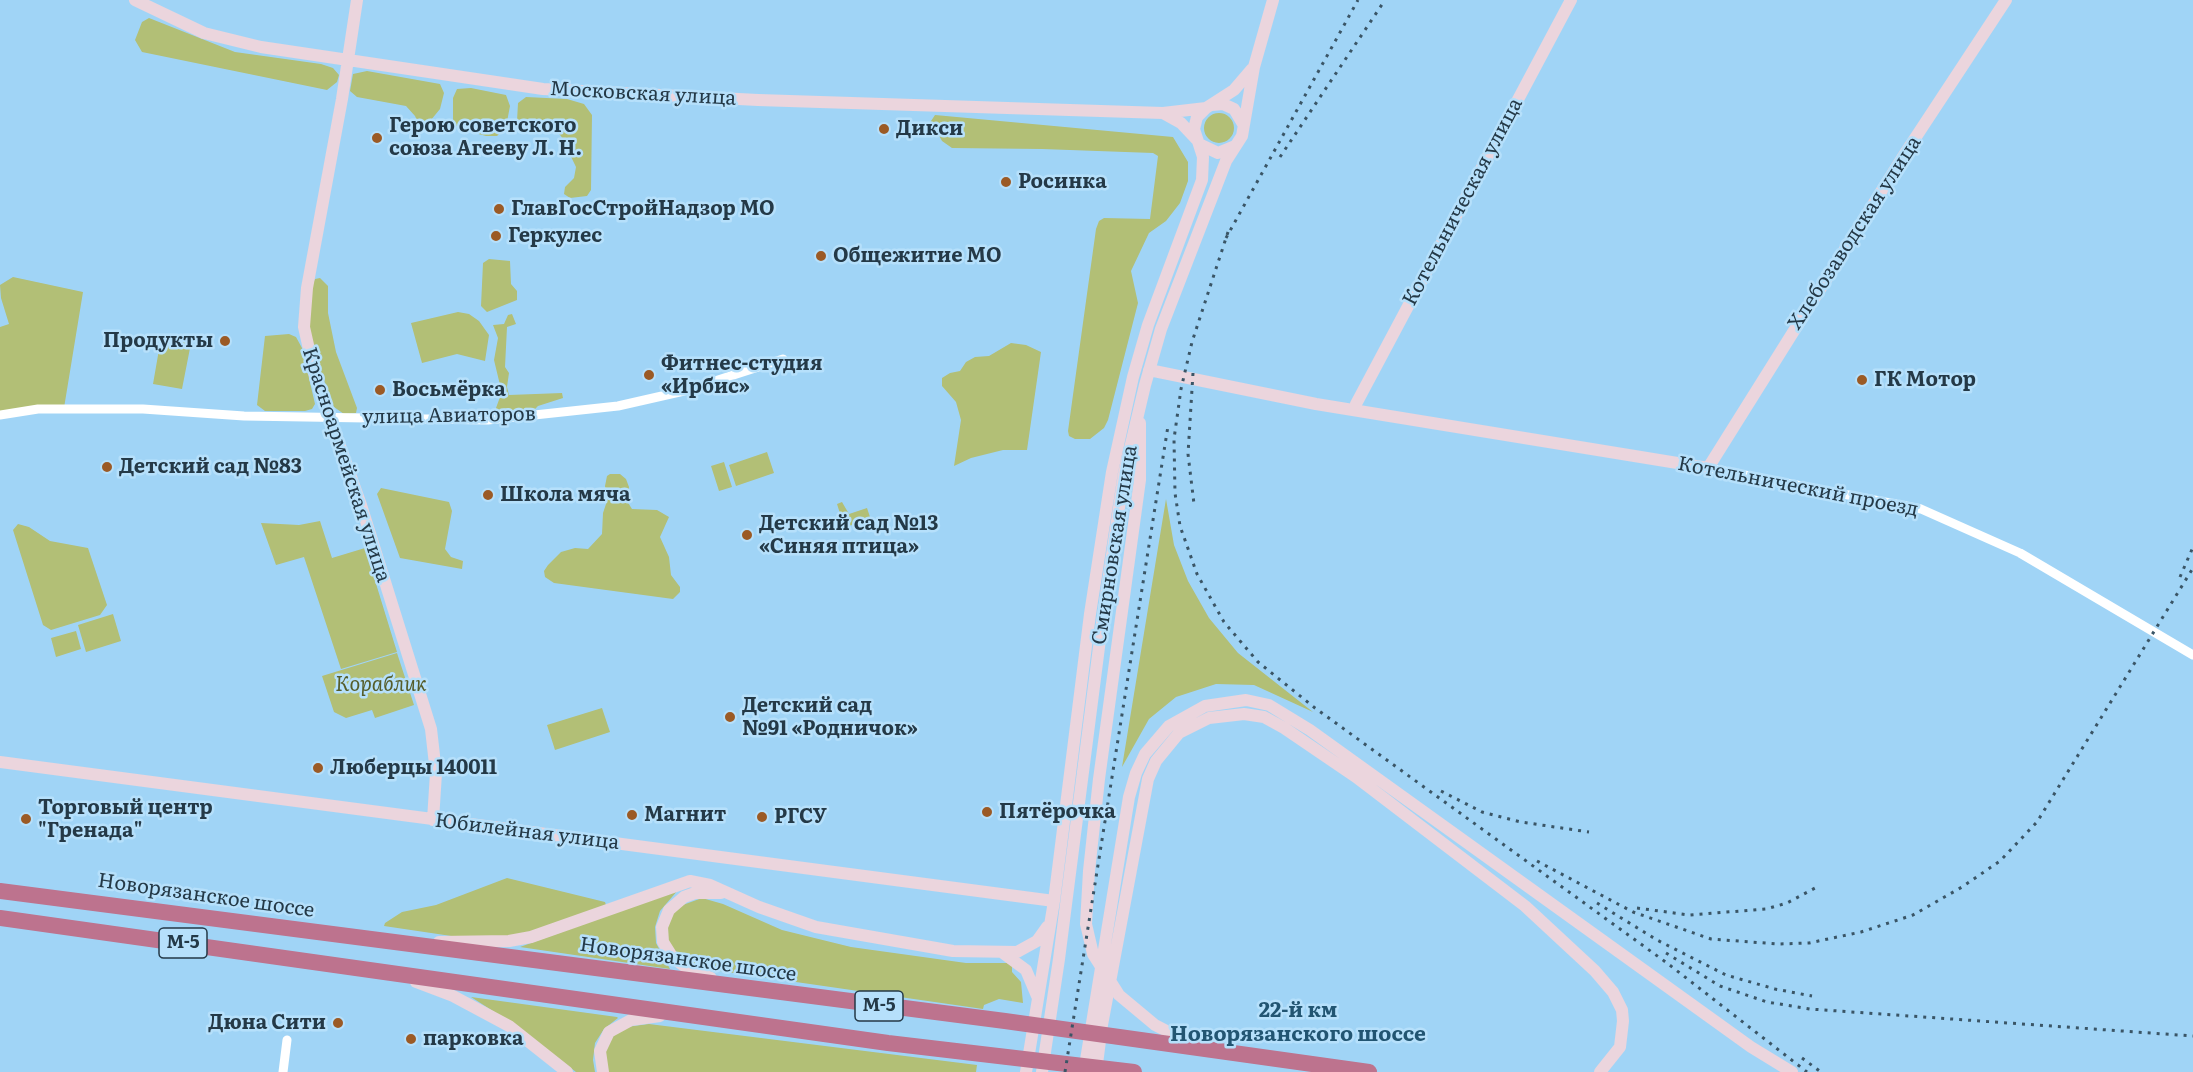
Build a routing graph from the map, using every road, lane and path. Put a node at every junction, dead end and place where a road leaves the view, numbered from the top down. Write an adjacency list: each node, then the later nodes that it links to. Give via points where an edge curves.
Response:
1 (135, 0): 6 (main road, Московская улица, via 204,33)
2 (357, 0): 6 (main road, Красноармейская улица)
3 (1273, 0): 7 (main road, Смирновская улица)
4 (1571, 0): 17 (main road, Котельническая улица)
5 (2006, 0): 21 (main road, Хлебозаводская улица)
6 (346, 61): 9 (main road, Московская улица, via 543,89); 19 (main road, Красноармейская улица, via 304,309 308,350)
7 (1254, 67): 8 (main road, Смирновская улица, via 1234,90); 10 (main road, Смирновская улица)
8 (1209, 106): 9 (main road, Московская улица); 10 (main road, via 1229,106); 11 (main road, Смирновская улица, via 1195,123)
9 (1163, 113): 11 (main road, via 1181,123)
10 (1243, 124): 12 (main road, Смирновская улица)
11 (1199, 143): 12 (main road, via 1218,153); 27 (main road, Смирновская улица, via 1203,180 1139,354 1112,472 1080,685)
12 (1235, 147): 14 (main road, Смирновская улица, via 1188,258)
13 (783, 359): 19 (street, улица Авиаторов, via 684,391 575,412 489,420)
14 (1149, 370): 15 (main road, Котельнический проезд); 16 (main road, Смирновская улица)
15 (1260, 392): 17 (main road, Котельнический проезд); 20 (main road, Котельнический проезд)
16 (1140, 401): 37 (main road, М-5, via 1140,480 1099,779 1087,897 1089,938 1093,954 1110,983 1141,1016); 43 (main road, Смирновская улица, via 1124,474 1103,615)
17 (1356, 404): 20 (main road, Котельнический проезд)
18 (0, 415): 19 (street, улица Авиаторов, via 38,409 90,408)
19 (329, 416): 24 (main road, Красноармейская улица, via 431,729 436,773)
20 (1406, 418): 21 (main road, Котельнический проезд)
21 (1708, 468): 22 (street, Котельнический проезд, via 1921,509 2020,553)
22 (2193, 655)
23 (0, 762): 24 (main road, Юбилейная улица)
24 (433, 820): 27 (main road, Юбилейная улица)
25 (0, 891): 30 (highway, Новорязанское шоссе / М-5)
26 (731, 894): 30 (main road, М-5, via 690,881 531,937); 31 (main road, М-5, via 825,929 953,951); 33 (main road, М-5, via 695,893 676,902 665,918 663,942 673,958 691,971)
27 (1054, 901): 29 (main road, Смирновская улица)
28 (0, 918): 32 (highway, М-5)
29 (1050, 921): 31 (main road, М-5, via 1044,933 1028,947); 34 (main road, Смирновская улица)
30 (417, 944): 33 (highway, Новорязанское шоссе / М-5)
31 (1001, 953): 34 (main road, via 1026,970)
32 (366, 967): 35 (highway, М-5); 40 (main road, М-5, via 435,988 484,1011)
33 (753, 990): 37 (highway, Новорязанское шоссе / М-5)
34 (1038, 1000): 42 (main road, Смирновская улица)
35 (693, 1014): 38 (highway, М-5); 41 (main road, М-5, via 648,1017 618,1025 603,1041)
36 (287, 1040): 39 (street)
37 (1202, 1049): 46 (highway, Новорязанское шоссе / М-5)
38 (1100, 1070): 45 (highway, М-5); 47 (main road, via 1102,1024 1148,779 1156,761 1179,733 1194,723 1227,714 1264,717 1356,777 1525,906 1595,970 1613,992 1623,1021 1620,1047)
39 (283, 1072)
40 (567, 1072)
41 (603, 1072)
42 (1026, 1072)
43 (1042, 1072)
44 (1084, 1072): 48 (main road, via 1136,773 1145,754 1169,726 1205,706 1246,700 1269,705 1310,730 1751,1047)
45 (1134, 1072)
46 (1370, 1072)
47 (1600, 1072)
48 (1792, 1072)

